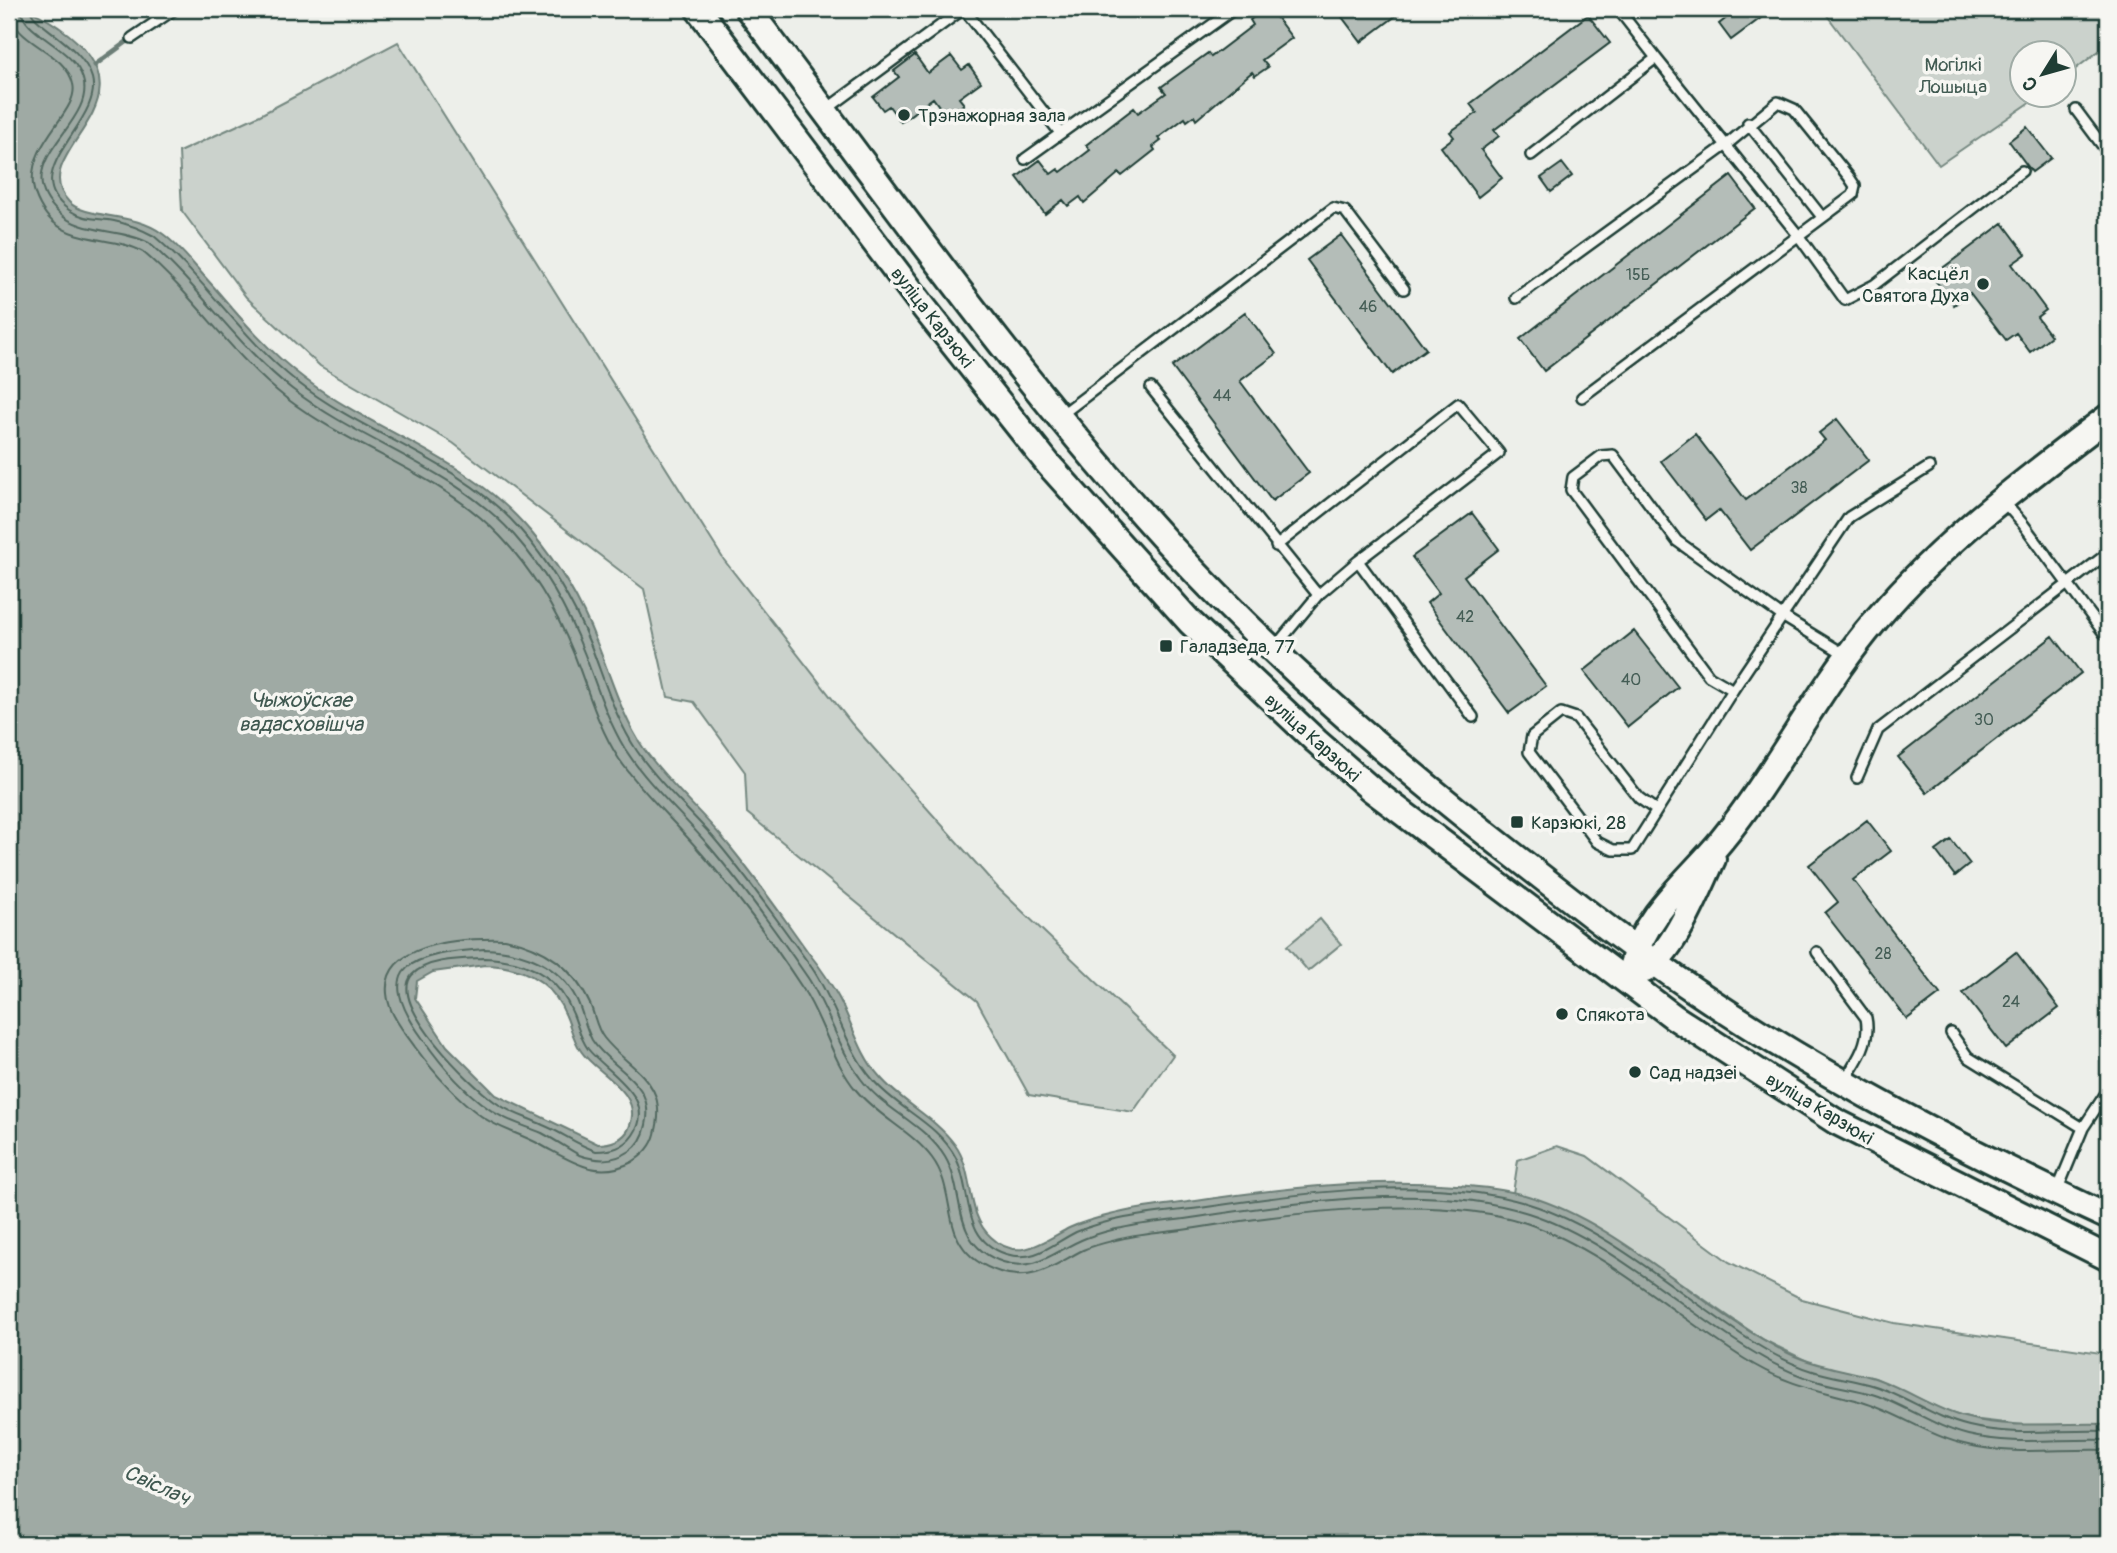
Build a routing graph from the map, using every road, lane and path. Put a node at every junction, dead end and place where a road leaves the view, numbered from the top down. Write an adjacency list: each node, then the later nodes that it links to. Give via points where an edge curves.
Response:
1 (175, 9): 7 (lane)
2 (698, 9): 45 (street, вуліца Карзюкі, via 1049,465 1190,622 1371,789)
3 (748, 9): 9 (street, вуліца Карзюкі)
4 (963, 9): 9 (lane); 12 (lane)
5 (1234, 9): 12 (lane)
6 (1618, 9): 8 (lane)
7 (132, 38)
8 (1656, 58): 13 (lane); 15 (lane)
9 (825, 110): 24 (street, вуліца Карзюкі)
10 (2076, 110): 14 (lane)
11 (1748, 123): 13 (lane); 18 (lane); 18 (lane, via 1778,102 1786,103 1849,177 1855,186 1853,195)
12 (1060, 133): 16 (lane)
13 (1725, 146): 19 (lane); 21 (lane)
14 (2108, 153)
15 (1531, 155)
16 (1025, 159)
17 (2022, 171): 19 (lane, via 1874,285 1845,300)
18 (1822, 217): 19 (lane)
19 (1798, 235): 23 (lane)
20 (1404, 289): 24 (lane, via 1345,211 1333,208)
21 (1516, 298)
22 (1152, 388): 28 (lane)
23 (1582, 397)
24 (1060, 416): 35 (street, вуліца Карзюкі, via 1165,540)
25 (2108, 417): 27 (street)
26 (1929, 467): 33 (lane, via 1849,517)
27 (2001, 499): 31 (lane); 36 (street, via 1933,559)
28 (1276, 546): 30 (lane, via 1458,404 1499,453); 32 (lane)
29 (2108, 553): 31 (lane)
30 (1358, 561): 32 (lane); 38 (lane)
31 (2067, 585): 34 (lane); 39 (lane, via 1878,730)
32 (1318, 595): 35 (lane)
33 (1782, 616): 36 (lane); 37 (lane); 37 (lane, via 1677,541 1613,455 1601,456 1573,477 1571,490 1700,665)
34 (2104, 634)
35 (1272, 651): 42 (street, вуліца Карзюкі, via 1415,777)
36 (1849, 657): 41 (street)
37 (1733, 690): 40 (lane)
38 (1473, 717)
39 (1857, 778)
40 (1657, 810): 40 (lane, via 1632,850 1613,850 1597,842 1529,752 1532,736 1561,713 1576,718 1639,797)
41 (1721, 841): 42 (street, via 1670,896); 44 (street, via 1690,910)
42 (1635, 948): 44 (street, вуліца Карзюкі); 45 (street)
43 (1817, 952): 47 (lane, via 1866,1018 1868,1031 1858,1059)
44 (1657, 963): 45 (street); 47 (street, вуліца Карзюкі)
45 (1627, 982): 52 (street, вуліца Карзюкі, via 1835,1121)
46 (1951, 1033): 49 (lane, via 1968,1057)
47 (1843, 1082): 50 (street, вуліца Карзюкі)
48 (2108, 1090): 49 (lane)
49 (2083, 1128): 50 (lane)
50 (2056, 1193): 51 (street, вуліца Карзюкі)
51 (2108, 1217)
52 (2108, 1258)

